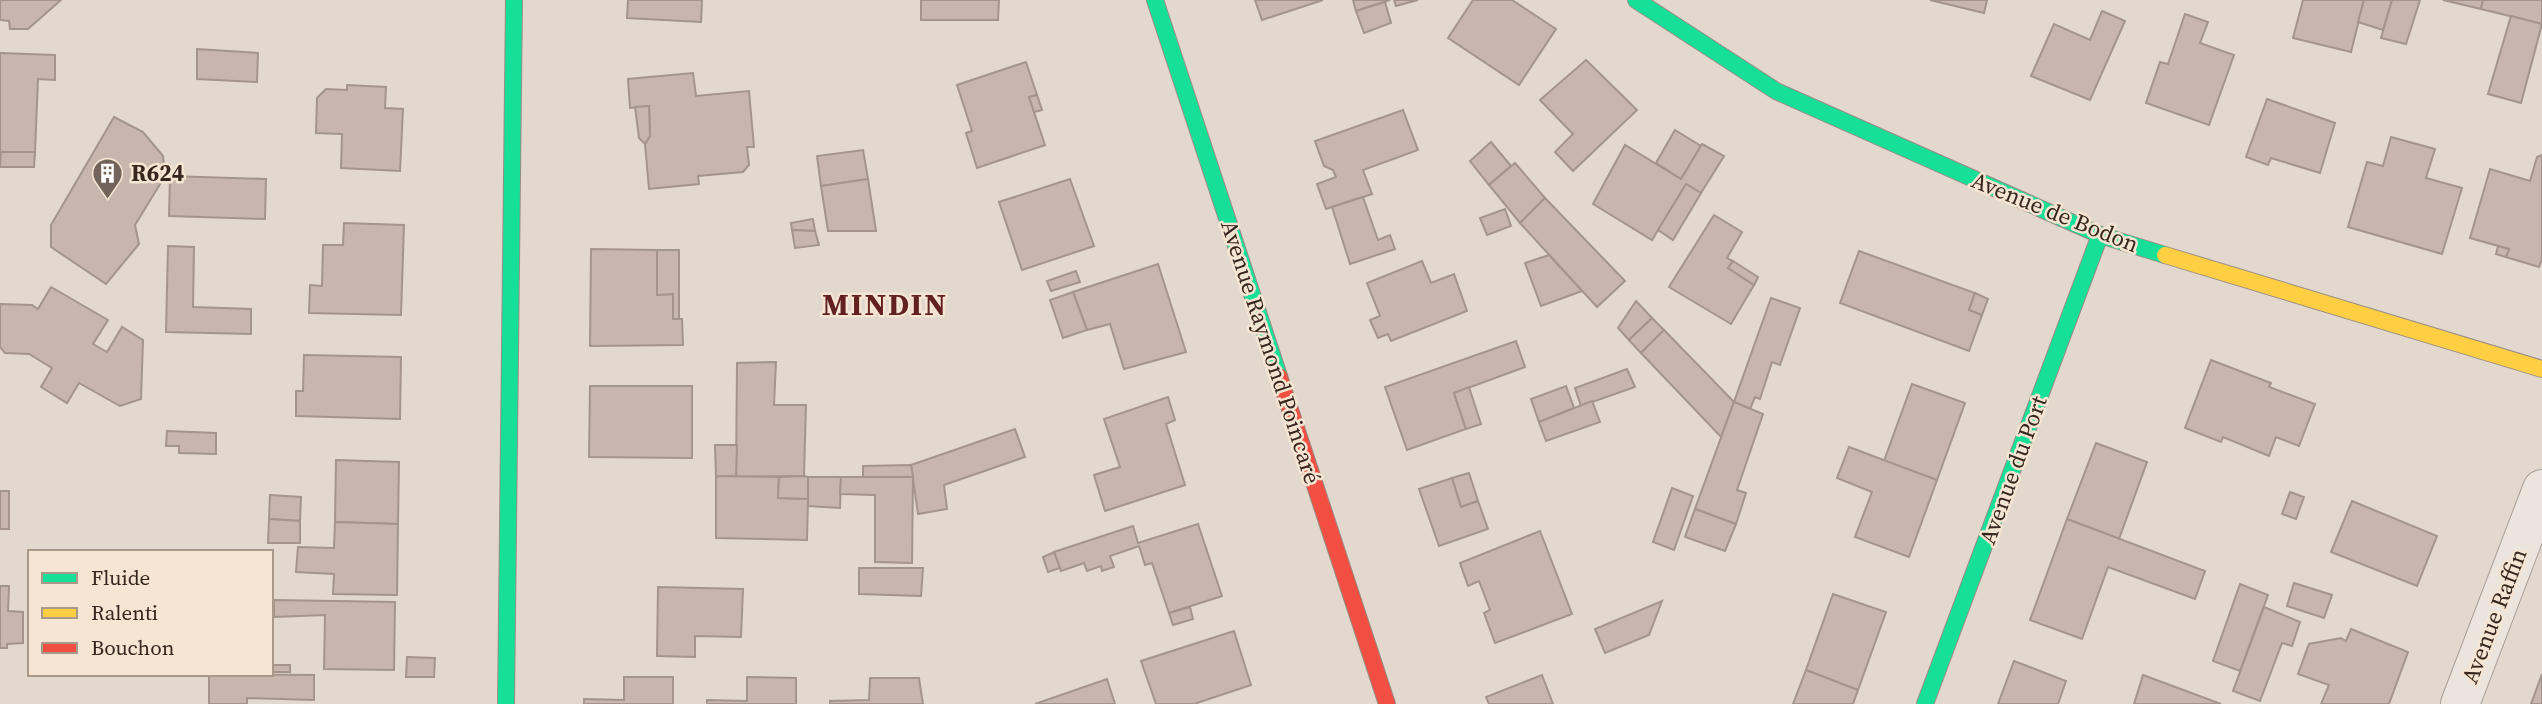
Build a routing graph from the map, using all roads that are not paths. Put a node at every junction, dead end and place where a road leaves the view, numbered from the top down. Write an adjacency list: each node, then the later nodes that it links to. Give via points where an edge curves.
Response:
1 (514, 0): 7 (street)
2 (1155, 0): 8 (street, Avenue Raymond Poincaré)
3 (1636, 0): 4 (street, Avenue de Bodon, via 1776,91)
4 (2100, 235): 5 (street, Avenue de Bodon); 9 (street, Avenue du Port)
5 (2542, 369)
6 (2542, 489): 10 (street, Avenue Raffin)
7 (506, 704)
8 (1387, 704)
9 (1925, 704)
10 (2460, 704)

